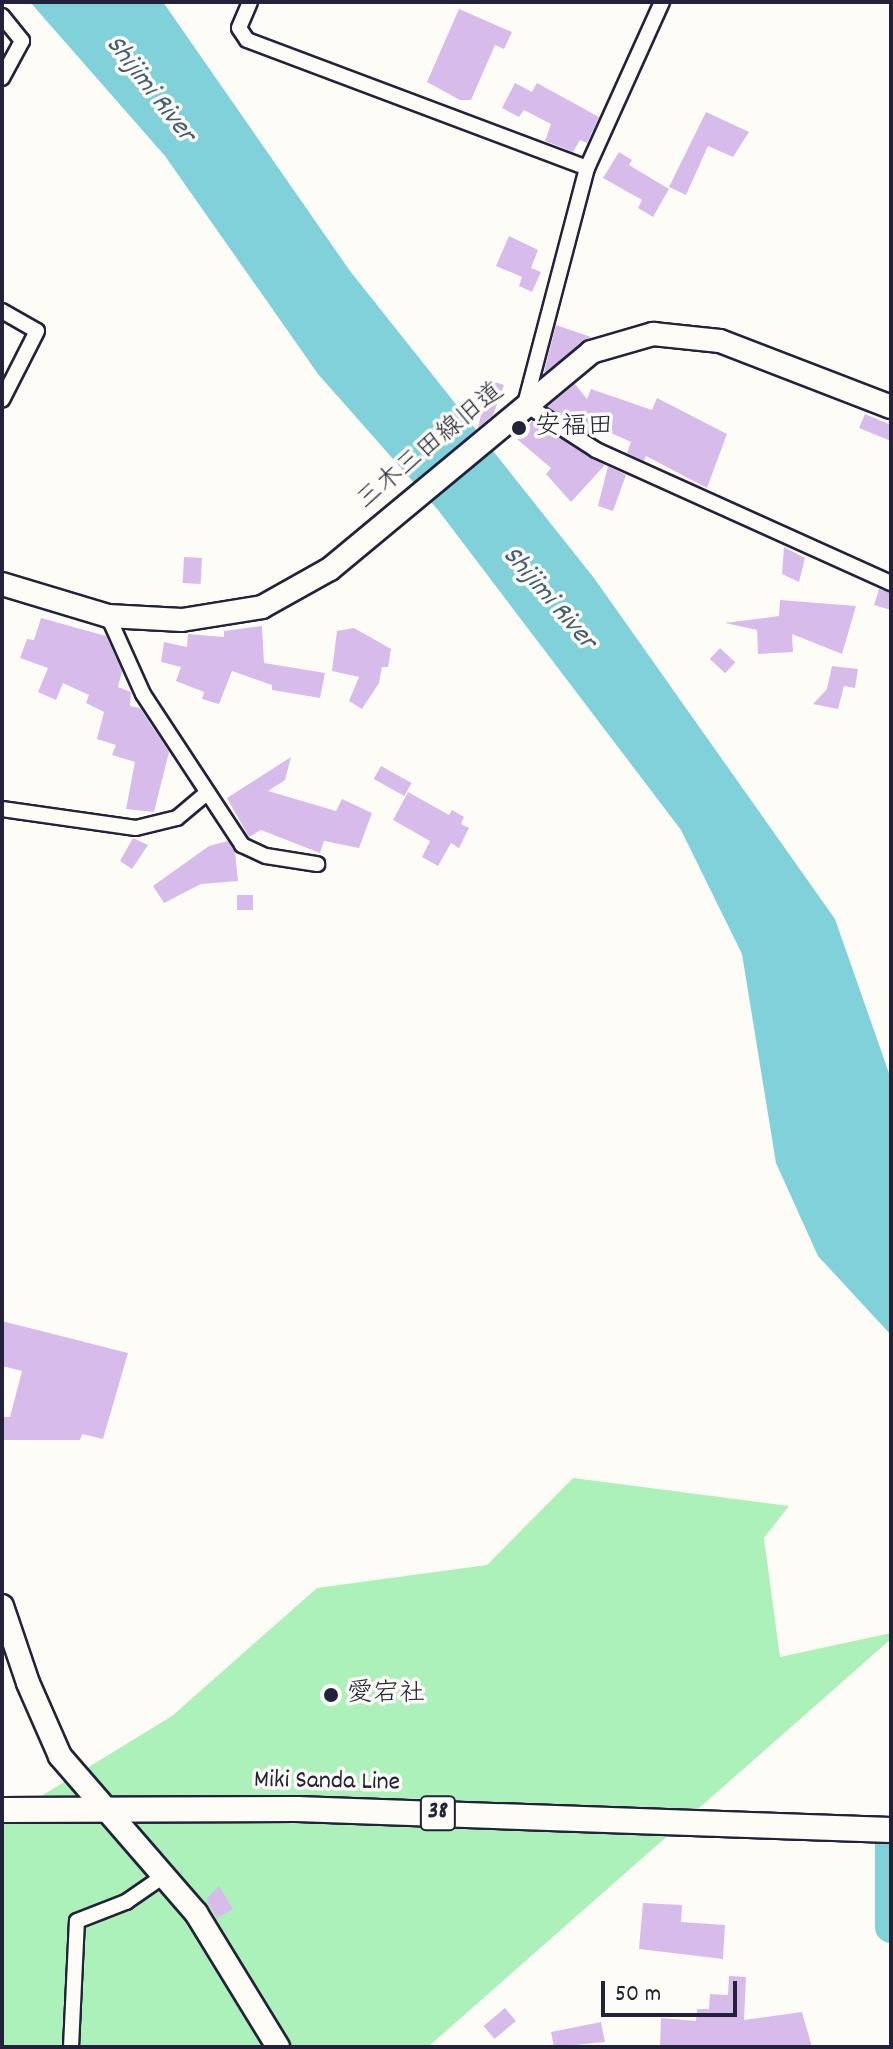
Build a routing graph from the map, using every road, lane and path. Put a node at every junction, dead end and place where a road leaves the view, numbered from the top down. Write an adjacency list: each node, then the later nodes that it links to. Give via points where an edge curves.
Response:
1 (250, 2): 5 (street, via 239,28 247,40)
2 (662, 2): 5 (street)
3 (2, 16): 4 (street, via 22,41)
4 (2, 78)
5 (587, 168): 8 (street)
6 (2, 311): 7 (street, via 37,331)
7 (2, 400)
8 (525, 404): 9 (street, 三木三田線旧道, via 591,352 653,334 720,341); 10 (street, via 596,450); 12 (street, 三木三田線旧道, via 330,569 262,607 182,620)
9 (891, 407)
10 (891, 583)
11 (2, 584): 12 (street, 三木三田線旧道)
12 (108, 616): 13 (street, via 143,694)
13 (207, 793): 14 (street, via 177,818 136,828); 15 (street, via 242,845 266,856)
14 (2, 809)
15 (317, 864)
16 (2, 1606): 17 (street, via 60,1756)
17 (103, 1808): 18 (main road, Miki Sanda Line / 38); 19 (main road, Miki Sanda Line / 38, via 297,1809); 20 (street)
18 (2, 1810)
19 (882, 1829)
20 (162, 1877): 21 (street, via 126,1902 77,1921); 22 (street, via 196,1913)
21 (71, 2047)
22 (278, 2047)

